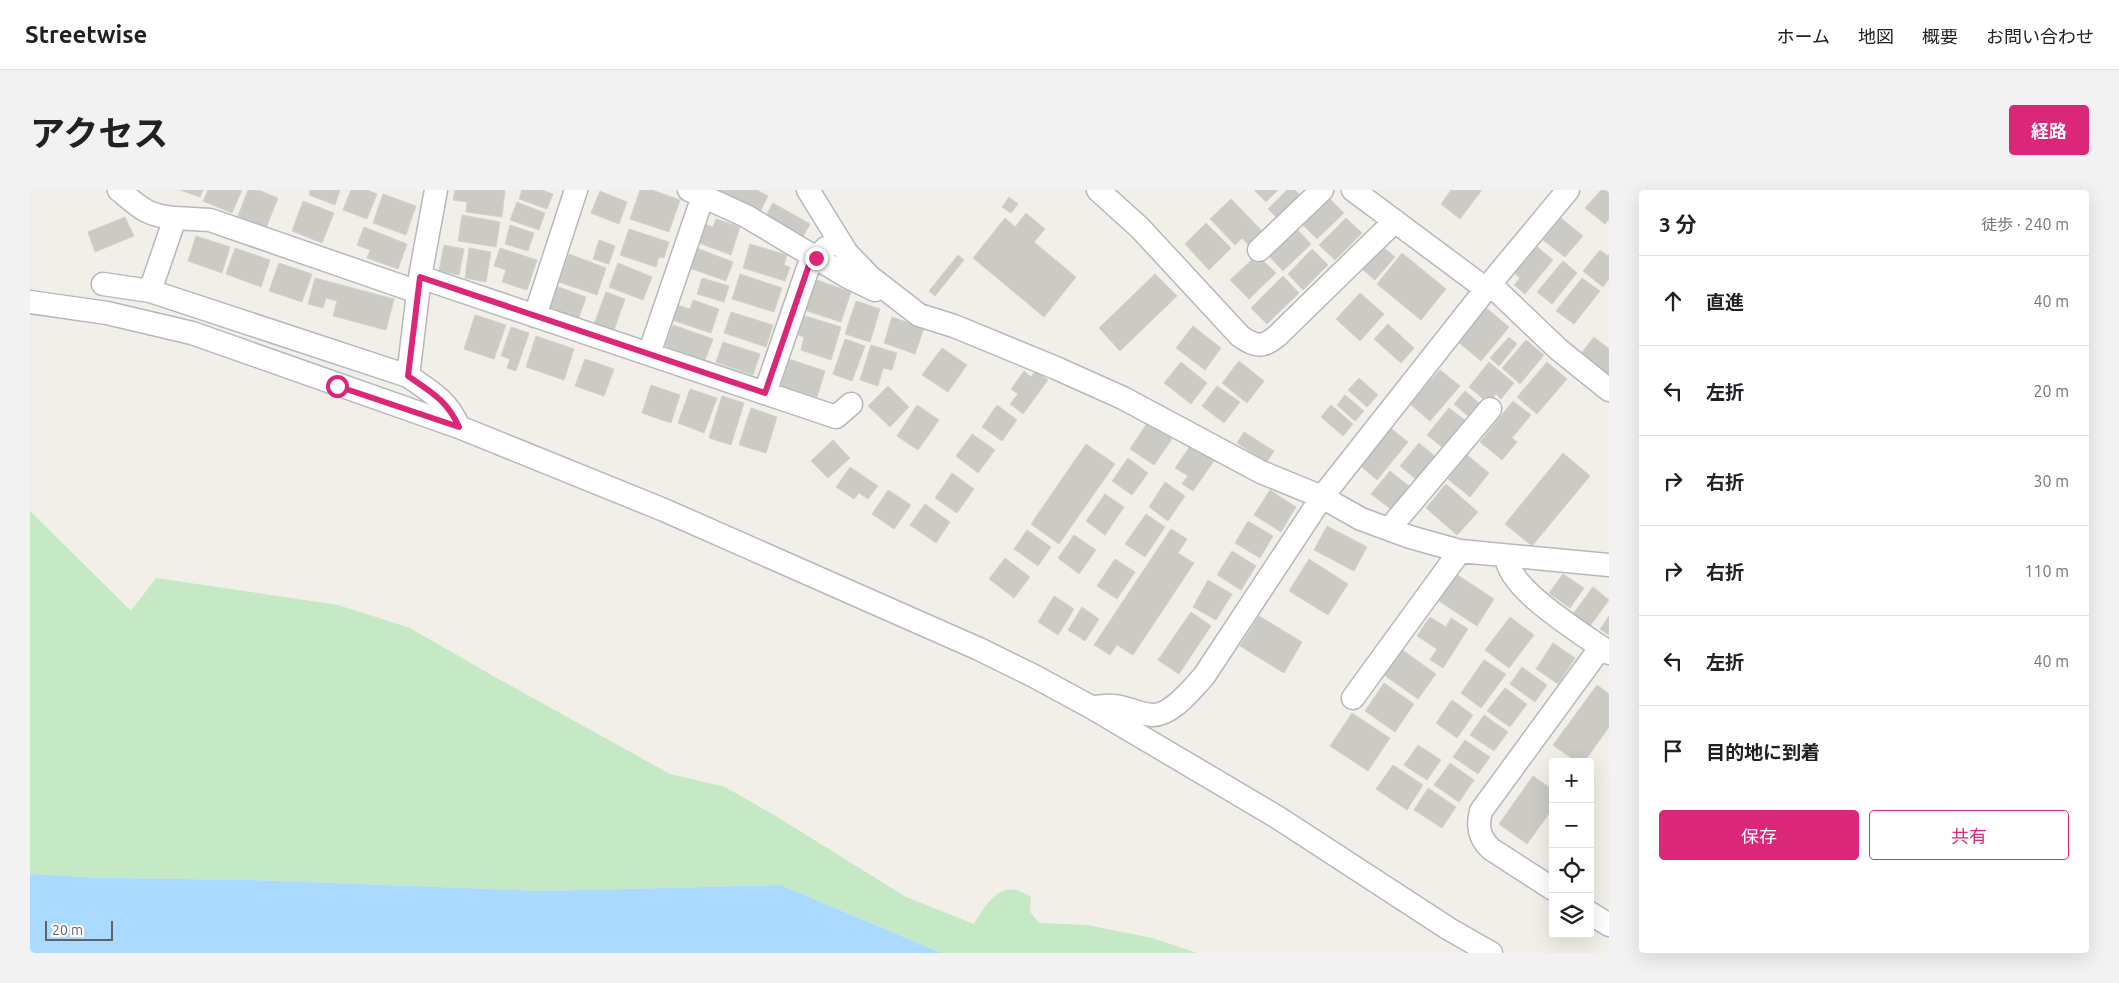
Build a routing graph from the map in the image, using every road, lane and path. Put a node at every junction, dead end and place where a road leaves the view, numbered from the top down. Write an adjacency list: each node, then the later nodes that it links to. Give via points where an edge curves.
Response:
1 (119, 190): 10 (street, via 141,209 158,217)
2 (576, 190): 21 (street)
3 (808, 190): 12 (street)
4 (1098, 190): 11 (street, via 1140,228 1240,336 1258,345 1268,344 1278,336)
5 (1322, 190): 13 (street)
6 (1353, 190): 11 (street)
7 (1568, 190): 17 (street)
8 (431, 192): 16 (street)
9 (696, 193): 14 (street, via 746,216); 22 (street)
10 (176, 218): 16 (street, via 210,220); 18 (street)
11 (1395, 221): 17 (street)
12 (830, 228): 14 (street, via 829,245); 19 (street, via 847,253 870,277)
13 (1260, 250)
14 (816, 258): 19 (street, via 872,289); 25 (street, via 809,265)
15 (103, 284): 18 (street)
16 (419, 285): 21 (street); 23 (street)
17 (1488, 287): 24 (street); 29 (street)
18 (150, 292): 23 (street)
19 (893, 294): 29 (street, via 919,315 954,326 1123,398 1261,472)
20 (30, 302): 28 (street, via 107,314 192,333)
21 (535, 316): 22 (street)
22 (649, 354): 25 (street)
23 (408, 376): 28 (street, via 445,403)
24 (1609, 390)
25 (765, 393): 26 (street, via 836,417)
26 (851, 404)
27 (1490, 409): 30 (street)
28 (459, 427): 36 (street, via 664,510 961,641)
29 (1322, 498): 30 (street, via 1361,519); 36 (street, via 1204,676 1176,705 1153,715 1114,706)
30 (1389, 529): 31 (street, via 1434,546)
31 (1460, 551): 32 (street); 35 (street)
32 (1506, 556): 33 (street); 34 (street, via 1509,569 1525,591)
33 (1609, 565)
34 (1605, 650): 37 (street, via 1481,811 1478,822 1484,842 1491,849)
35 (1353, 698)
36 (1090, 707): 40 (street, via 1277,817)
37 (1549, 886)
38 (1594, 916): 39 (street)
39 (1609, 925)
40 (1490, 953)

